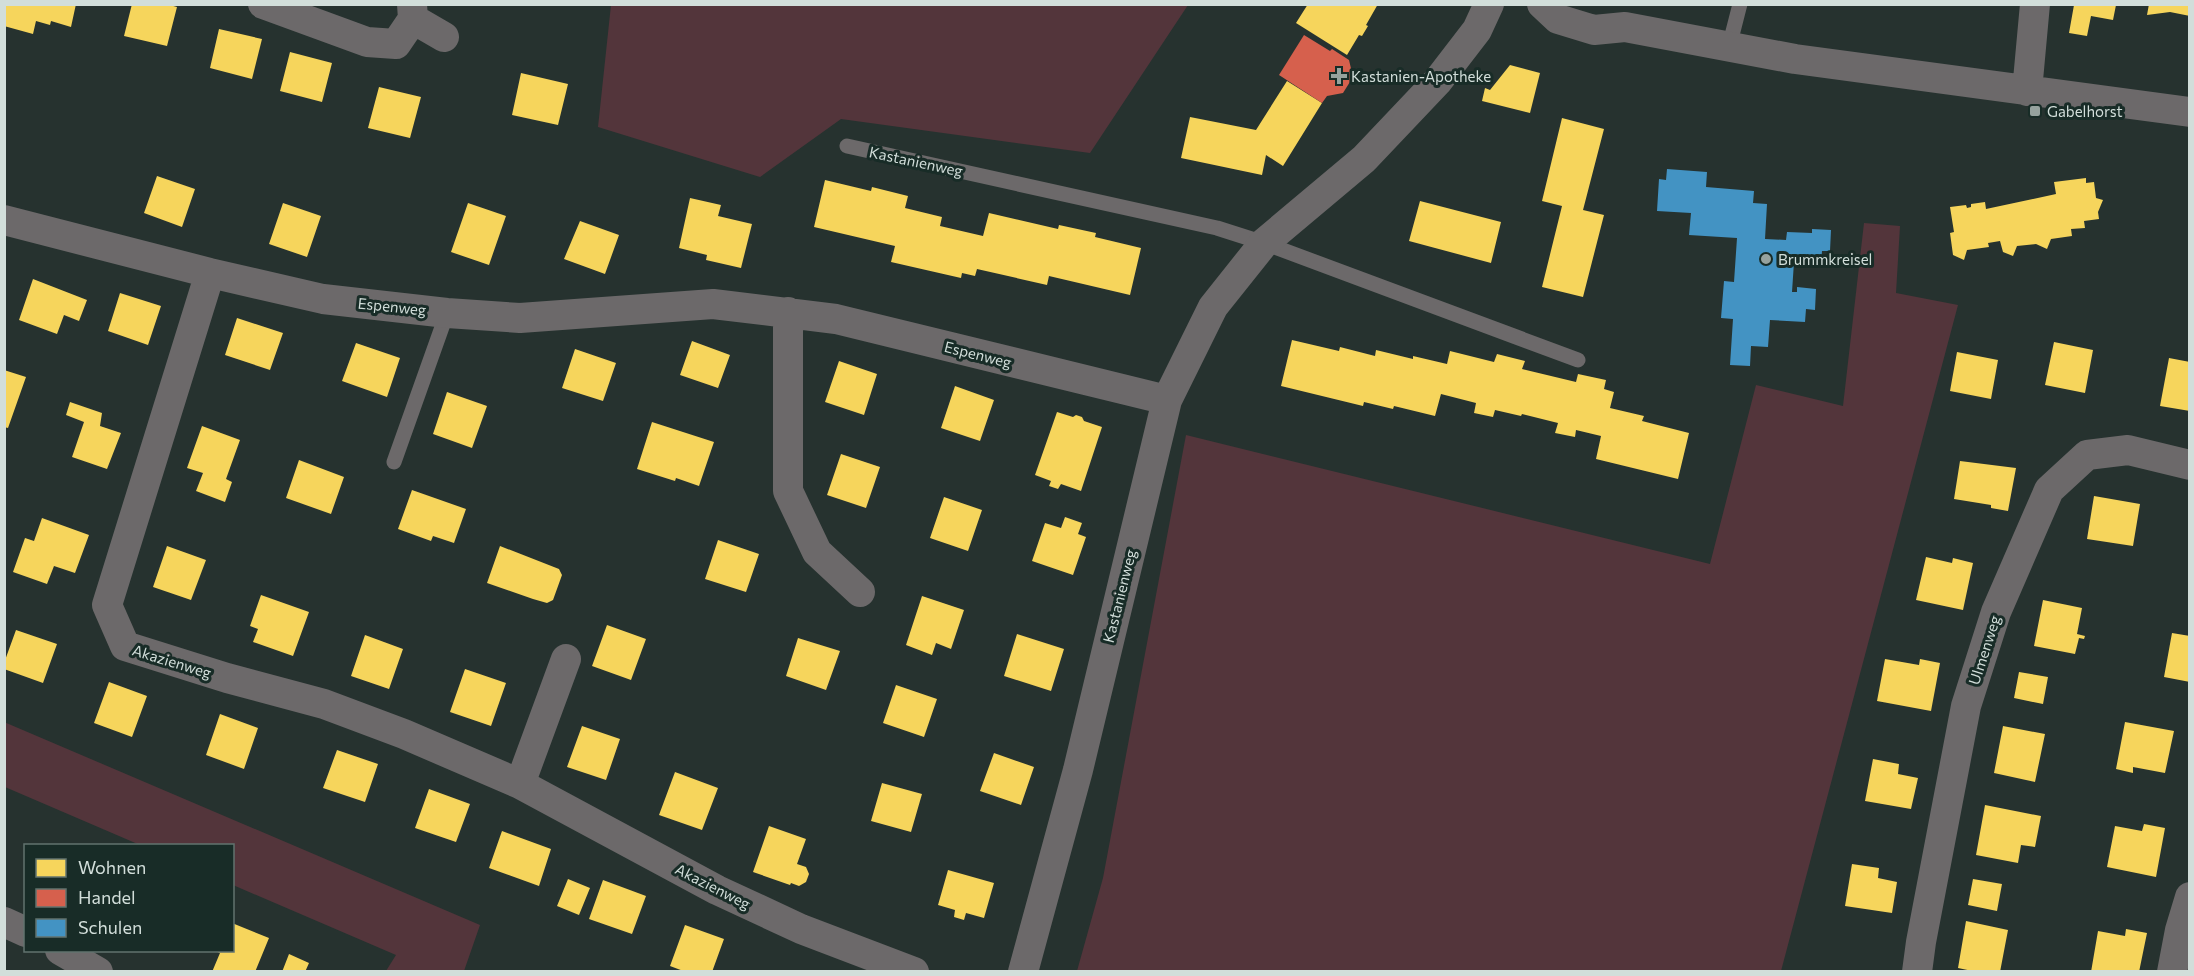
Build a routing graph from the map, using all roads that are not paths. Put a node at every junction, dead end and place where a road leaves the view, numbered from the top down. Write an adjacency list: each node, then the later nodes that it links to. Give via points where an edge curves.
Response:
1 (262, 4): 7 (street, via 367,42 396,44)
2 (1489, 4): 15 (street, Kastanienweg, via 1477,30 1437,82 1364,159)
3 (1542, 4): 8 (street, via 1558,19 1594,30)
4 (1576, 4): 8 (street, via 1600,11)
5 (1740, 4): 10 (lane)
6 (2035, 4): 11 (street)
7 (412, 12): 9 (street)
8 (1625, 27): 10 (street)
9 (444, 37)
10 (1729, 47): 11 (street)
11 (2027, 91): 12 (street)
12 (2190, 112)
13 (847, 146): 15 (lane, Kastanienweg, via 1217,228)
14 (4, 220): 16 (street, Espenweg)
15 (1264, 243): 19 (lane, Kastanienweg); 20 (street, Kastanienweg, via 1213,307)
16 (210, 273): 18 (street, Espenweg, via 323,299); 25 (street, Akazienweg, via 107,605 125,646 324,704)
17 (788, 312): 18 (street, Espenweg, via 713,304 520,318); 20 (street, Espenweg, via 836,319); 23 (street, via 788,491 817,552)
18 (447, 313): 21 (lane)
19 (1578, 360)
20 (1167, 400): 32 (street, Kastanienweg, via 1077,770)
21 (394, 462)
22 (2190, 465): 33 (street, Ulmenweg, via 2128,450 2087,455 2049,490 1996,612 1966,706)
23 (860, 592)
24 (566, 659): 25 (street)
25 (520, 784): 31 (street, Akazienweg, via 717,890 801,929)
26 (2190, 897): 34 (street)
27 (4, 922): 28 (street)
28 (24, 931)
29 (62, 952): 30 (street)
30 (98, 972)
31 (914, 972)
32 (1023, 972)
33 (1917, 972)
34 (2172, 972)

